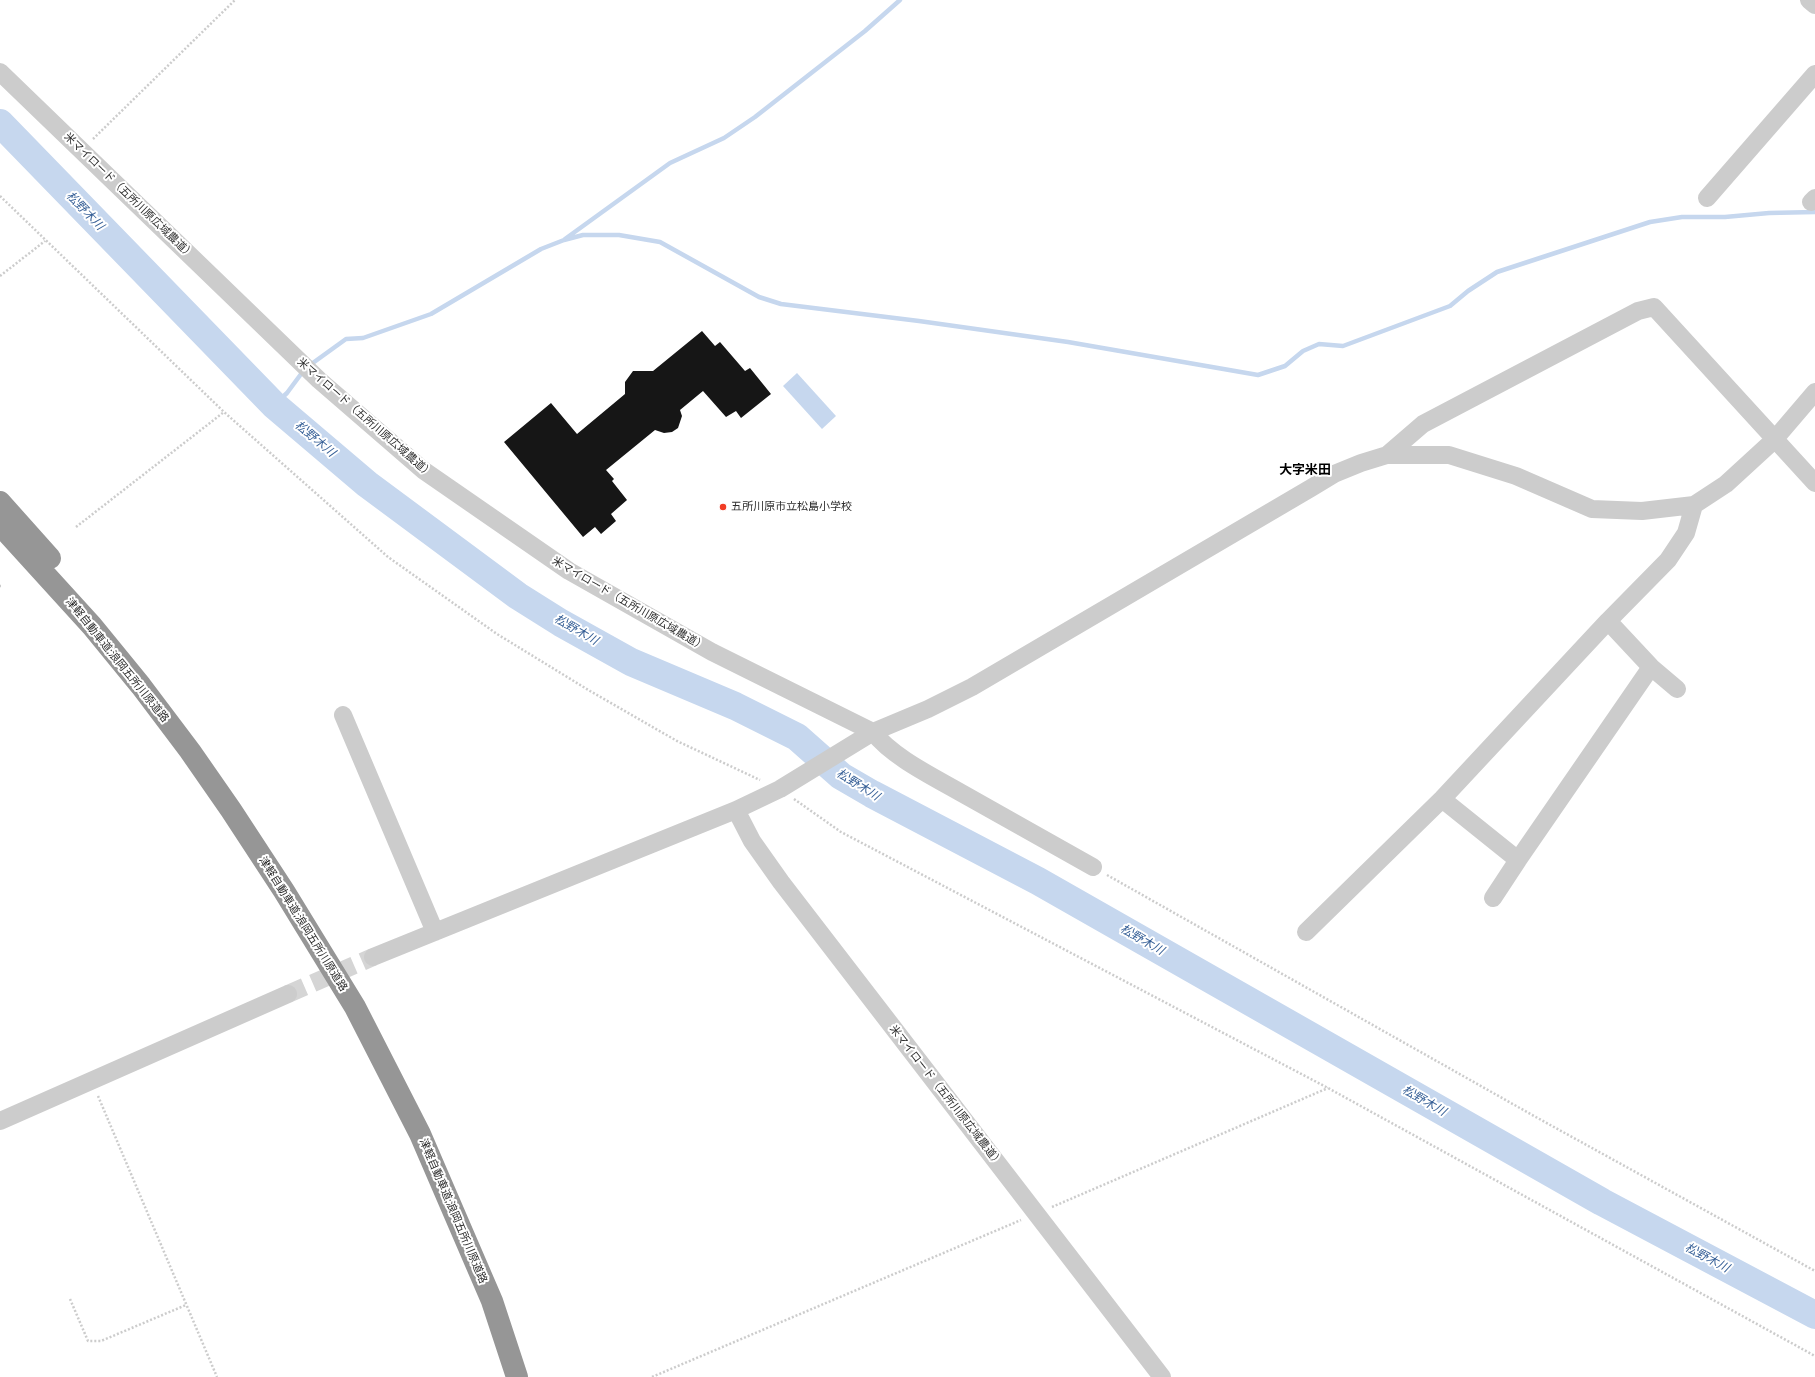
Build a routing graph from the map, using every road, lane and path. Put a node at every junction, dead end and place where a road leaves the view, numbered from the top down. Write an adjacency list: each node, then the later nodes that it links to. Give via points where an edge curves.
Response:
1 (235, 0): 6 (path)
2 (1810, 0): 3 (street)
3 (1815, 5)
4 (0, 72): 6 (street, 米マイロード（五所川原広域農道）)
5 (1815, 74): 8 (street)
6 (81, 150): 25 (street, 米マイロード（五所川原広域農道）, via 319,380 423,470 569,571 712,652)
7 (0, 196): 9 (path)
8 (1707, 198)
9 (45, 241): 10 (path); 12 (path)
10 (0, 276)
11 (1815, 392): 13 (street)
12 (224, 412): 19 (path); 27 (path, via 388,557 497,634 677,741)
13 (1774, 440): 14 (street, via 1654,307 1638,311 1423,424); 15 (street); 17 (street, via 1726,484)
14 (1388, 455): 17 (street, via 1449,456 1516,476 1592,509 1642,511); 25 (street, via 1334,474 972,687 933,707)
15 (1815, 484)
16 (0, 502): 26 (highway, via 102,617 146,679)
17 (1694, 505): 21 (street, via 1686,533 1668,560)
18 (0, 525): 26 (highway, 津軽自動車道;浪岡五所川原道路, via 92,626)
19 (76, 527)
20 (0, 546): 26 (highway, via 89,636)
21 (1608, 621): 22 (street); 28 (street)
22 (1651, 667): 23 (street); 30 (street)
23 (1677, 689)
24 (343, 715): 33 (street)
25 (873, 732): 27 (street); 31 (street, 米マイロード（五所川原広域農道）, via 882,743 918,767)
26 (190, 751): 46 (highway, 津軽自動車道;浪岡五所川原道路, via 284,892 355,1007 420,1134 492,1301)
27 (786, 786): 29 (street); 38 (path, via 841,832)
28 (1442, 799): 30 (street); 34 (street)
29 (736, 810): 33 (street); 40 (street, 米マイロード（五所川原広域農道）, via 752,841 777,877)
30 (1518, 860): 32 (street)
31 (1093, 867): 41 (path)
32 (1493, 898)
33 (436, 932): 35 (street)
34 (1306, 932)
35 (373, 957)
36 (288, 994): 37 (street)
37 (92, 1081): 39 (street); 43 (path)
38 (1328, 1088): 40 (path); 44 (path)
39 (0, 1120)
40 (1037, 1214): 47 (path); 48 (street, 米マイロード（五所川原広域農道）)
41 (1815, 1271)
42 (70, 1299): 43 (path, via 88,1341 92,1342 102,1341)
43 (186, 1305): 45 (path)
44 (1815, 1356)
45 (217, 1377)
46 (517, 1377)
47 (652, 1377)
48 (1162, 1377)

